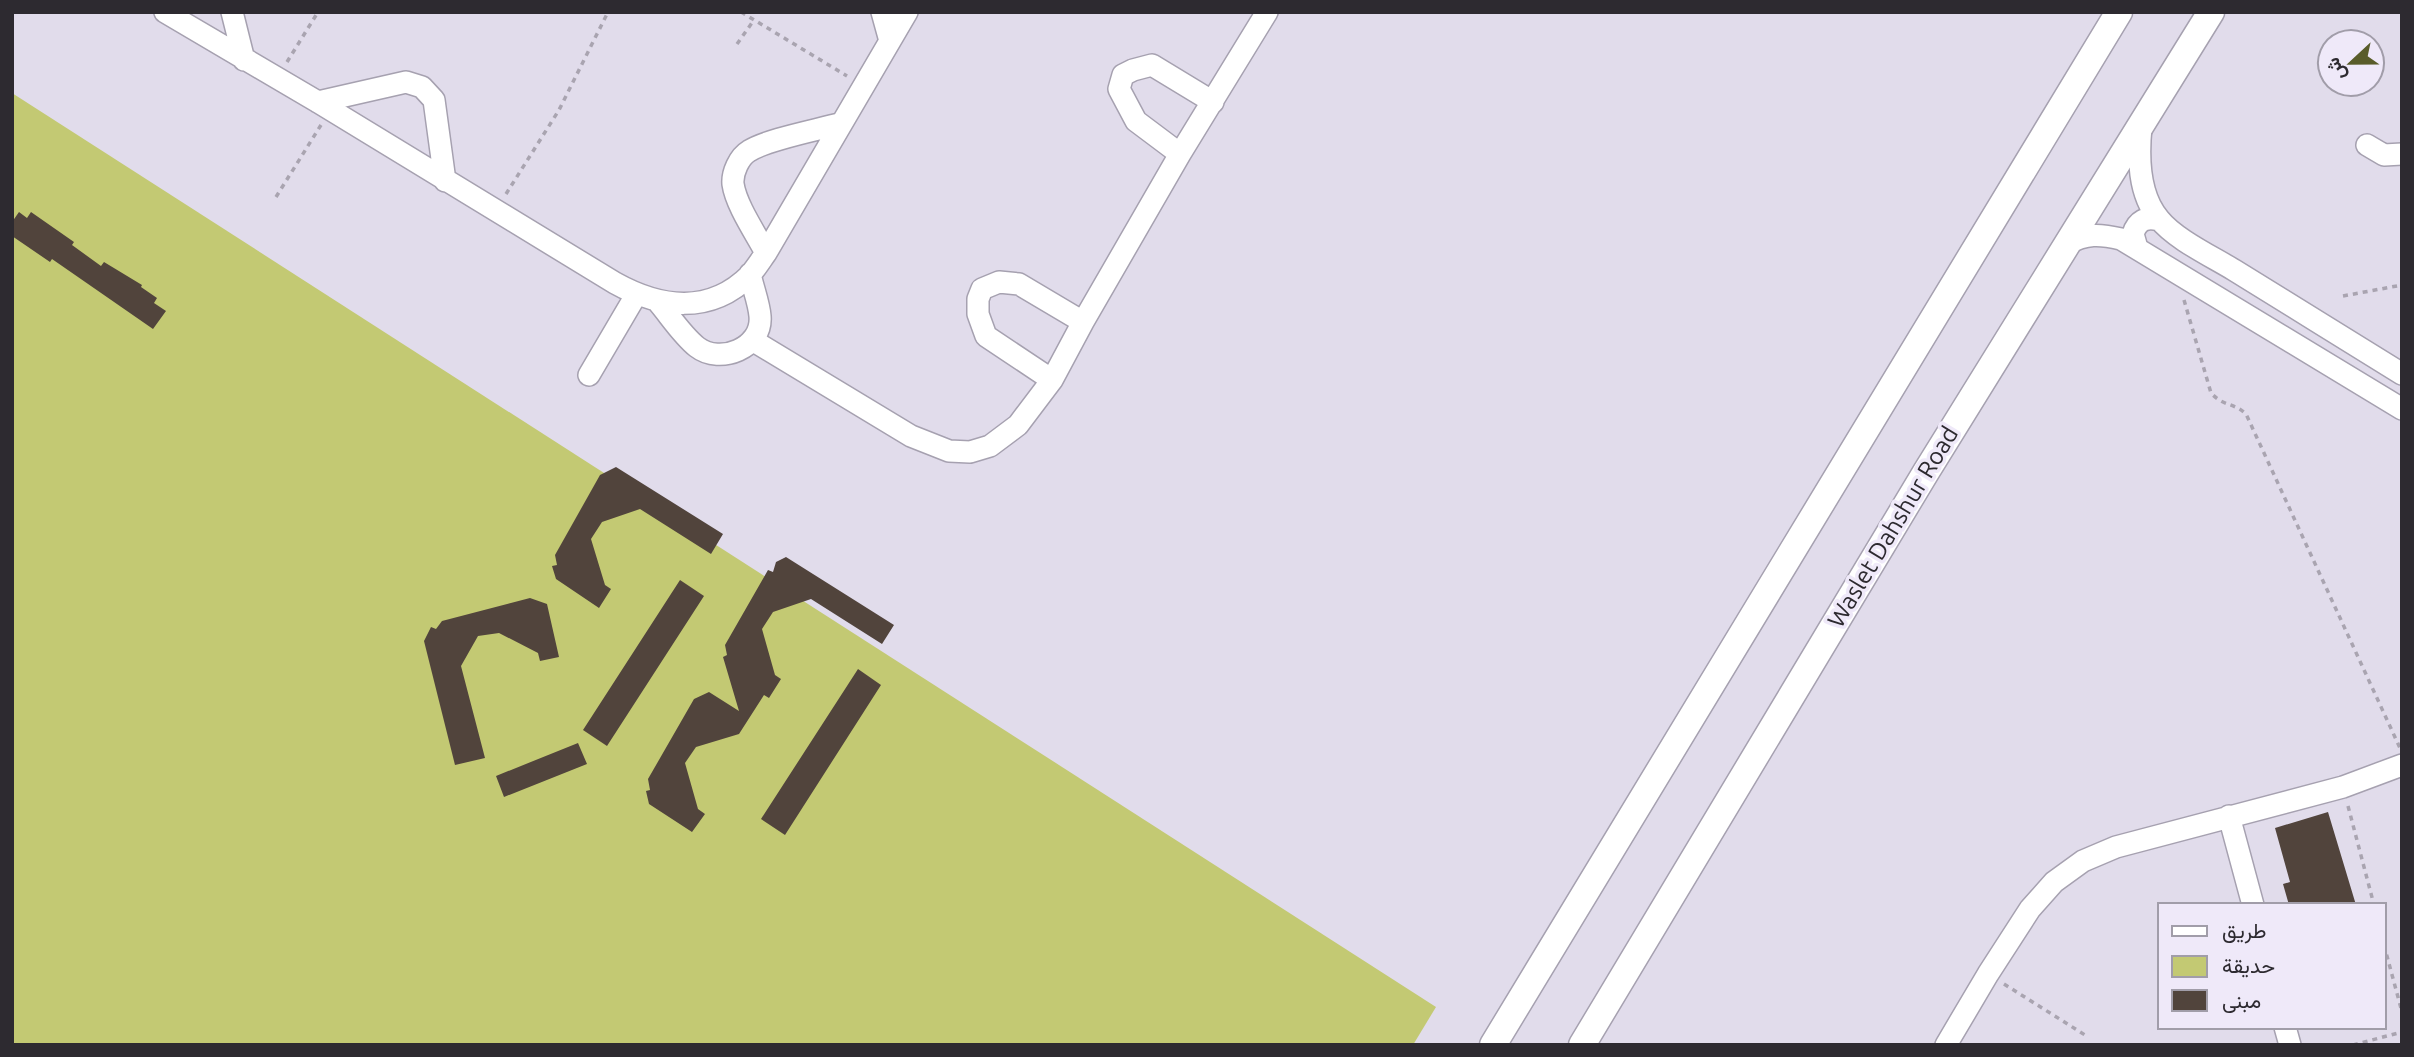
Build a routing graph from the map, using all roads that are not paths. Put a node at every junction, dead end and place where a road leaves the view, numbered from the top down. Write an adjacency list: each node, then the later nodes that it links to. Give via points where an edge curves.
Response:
1 (164, 12): 9 (street)
2 (232, 12): 9 (street)
3 (882, 12): 8 (street)
4 (907, 12): 8 (street)
5 (1267, 12): 10 (street)
6 (2119, 12): 34 (main road)
7 (2211, 12): 13 (main road, Waslet Dahshur Road)
8 (890, 41): 12 (street)
9 (244, 60): 11 (street)
10 (1213, 102): 15 (street); 15 (street, via 1152,65 1123,75 1119,89 1136,121)
11 (324, 106): 17 (street); 17 (street, via 406,82 422,87 434,100)
12 (842, 123): 21 (street); 21 (street, via 763,145 747,152 736,166 733,183 738,200)
13 (2141, 127): 18 (street, via 2138,156 2142,179); 19 (main road, Waslet Dahshur Road)
14 (2367, 145): 16 (street, via 2384,155)
15 (1180, 154): 25 (street)
16 (2402, 154)
17 (445, 181): 23 (street)
18 (2159, 220): 20 (street, via 2139,222 2133,234); 27 (street)
19 (2067, 244): 20 (street, via 2094,234 2121,239); 35 (main road, Waslet Dahshur Road)
20 (2137, 248): 30 (street)
21 (766, 253): 22 (street)
22 (750, 274): 24 (street, via 708,300); 26 (street, via 761,318)
23 (636, 295): 24 (street); 28 (street)
24 (658, 302): 26 (street, via 697,347 708,352 732,353)
25 (1083, 322): 29 (street); 29 (street, via 1019,284 999,282 982,289 978,314 986,336)
26 (752, 340): 29 (street, via 911,436 948,451 970,452 990,446 1018,425)
27 (2402, 374)
28 (589, 375)
29 (1052, 380)
30 (2402, 409)
31 (2402, 765): 32 (street, via 2343,787)
32 (2229, 816): 33 (street); 36 (street, via 2116,847 2083,861 2054,882 2030,909)
33 (2252, 903)
34 (1493, 1045)
35 (1582, 1045)
36 (1946, 1045)

